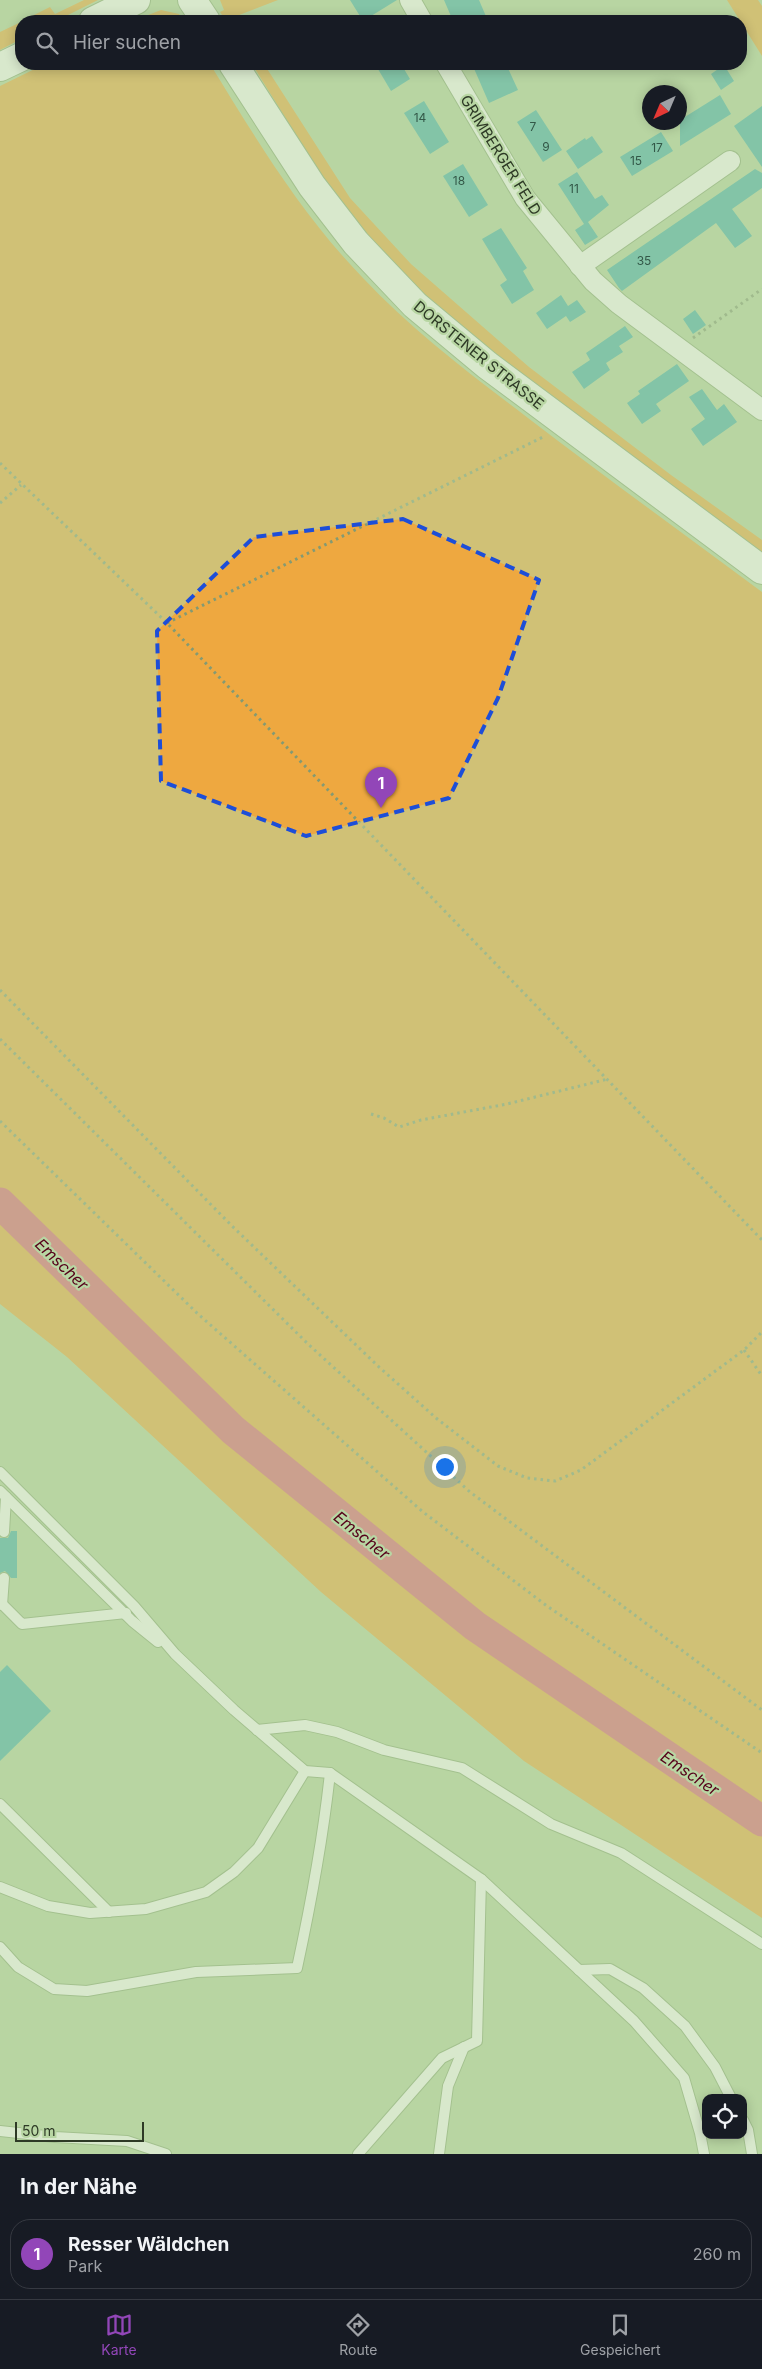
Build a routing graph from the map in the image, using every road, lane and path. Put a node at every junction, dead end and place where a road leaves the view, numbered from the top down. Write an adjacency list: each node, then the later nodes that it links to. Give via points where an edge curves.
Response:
1 (136, 0): 4 (main road)
2 (192, 0): 5 (main road)
3 (410, 0): 6 (street)
4 (105, 15)
5 (202, 15)
6 (419, 15)
7 (15, 60): 8 (main road)
8 (0, 67)
9 (237, 70): 16 (main road, DORSTENER STRASSE, via 312,186 389,279 440,328)
10 (450, 70): 12 (street, GRIMBERGER FELD, via 525,198)
11 (730, 161): 12 (street)
12 (580, 266): 14 (street, GRIMBERGER FELD, via 607,294)
13 (762, 289): 14 (path)
14 (678, 348): 15 (street, GRIMBERGER FELD)
15 (762, 410)
16 (568, 425): 20 (main road, DORSTENER STRASSE); 21 (path)
17 (0, 463): 18 (path)
18 (20, 484): 19 (path); 21 (path)
19 (0, 503)
20 (762, 570)
21 (167, 623): 24 (path)
22 (0, 990): 29 (path, via 232,1226 379,1367 436,1418 498,1466 527,1478 555,1481 581,1470)
23 (0, 1039): 39 (path, via 308,1344 470,1492)
24 (609, 1079): 25 (path, via 399,1127); 27 (path)
25 (372, 1114)
26 (0, 1121): 41 (path, via 198,1314 423,1512 547,1606)
27 (762, 1240)
28 (762, 1332): 29 (path)
29 (744, 1350): 30 (path)
30 (762, 1376)
31 (0, 1472): 36 (lane)
32 (3, 1494): 33 (lane); 37 (lane)
33 (4, 1532)
34 (4, 1578): 35 (lane)
35 (1, 1604): 37 (lane, via 22,1624)
36 (134, 1606): 37 (lane); 38 (lane)
37 (125, 1614): 38 (lane)
38 (175, 1654): 40 (lane)
39 (762, 1710)
40 (257, 1730): 42 (lane); 48 (lane, via 305,1725 337,1732 384,1750 462,1768 551,1824 621,1854)
41 (762, 1753)
42 (305, 1771): 43 (lane); 47 (lane, via 258,1848 234,1872 206,1892 146,1908)
43 (330, 1773): 45 (lane); 49 (lane, via 322,1836 297,1968 196,1972 87,1991 54,1989 18,1967)
44 (0, 1804): 47 (lane)
45 (481, 1879): 50 (lane); 51 (lane, via 477,2041)
46 (0, 1887): 47 (lane, via 48,1906 90,1913)
47 (109, 1912)
48 (762, 1944)
49 (0, 1947)
50 (579, 1970): 52 (lane, via 610,1968 643,1988 685,2026 715,2067); 58 (lane, via 634,2021 684,2078)
51 (464, 2047): 56 (lane, via 442,2058); 57 (lane, via 448,2086)
52 (729, 2094)
53 (747, 2128): 59 (lane)
54 (0, 2131): 55 (lane, via 128,2141)
55 (166, 2154)
56 (358, 2154)
57 (439, 2154)
58 (704, 2154)
59 (752, 2154)

